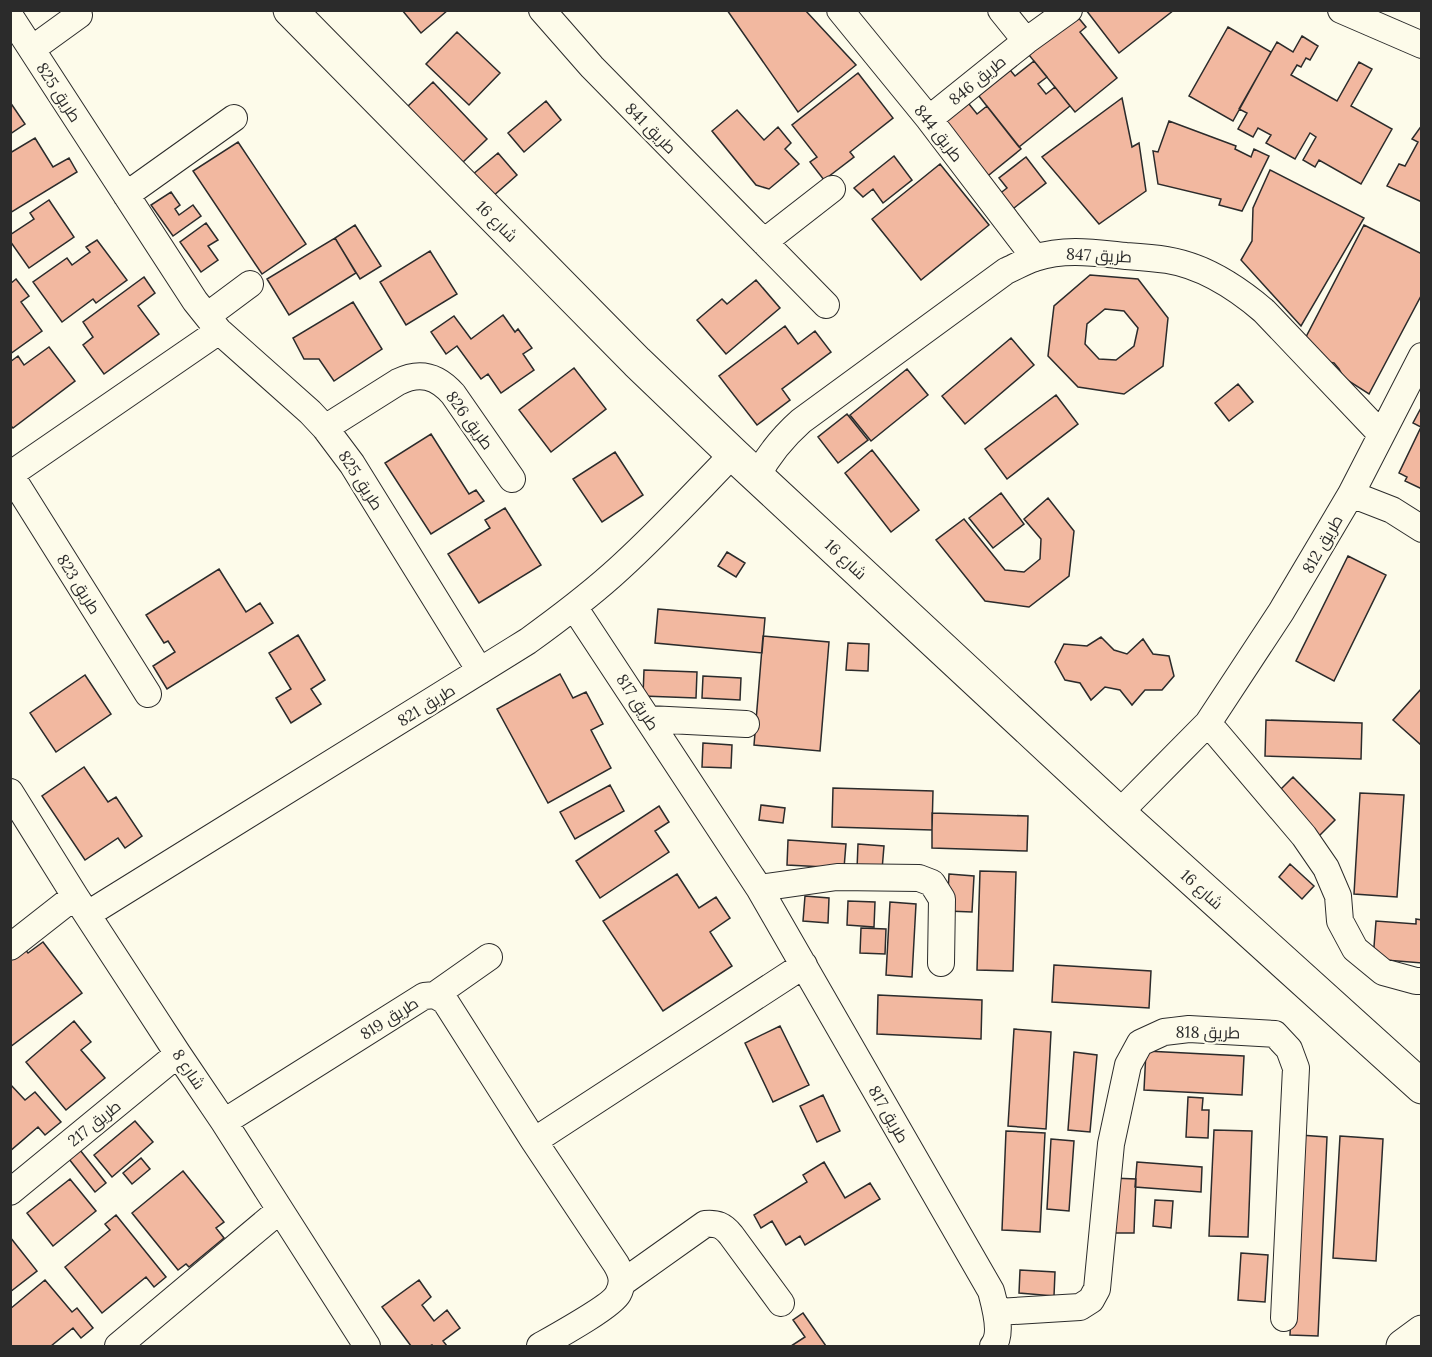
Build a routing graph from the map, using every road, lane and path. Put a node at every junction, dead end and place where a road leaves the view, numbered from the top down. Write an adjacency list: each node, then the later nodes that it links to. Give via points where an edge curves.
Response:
1 (290, 10): 24 (street, شارع 16)
2 (542, 10): 16 (street, طريق 841, via 592,68)
3 (840, 10): 13 (street, طريق 844)
4 (1001, 10): 9 (street)
5 (1069, 10): 9 (street, طريق 846)
6 (1341, 10): 10 (street)
7 (79, 15): 11 (street, طريق 825)
8 (10, 16): 11 (street, طريق 825)
9 (1026, 41): 13 (street, طريق 846)
10 (1422, 45)
11 (32, 49): 15 (street, طريق 825)
12 (234, 118): 15 (street)
13 (929, 119): 17 (street, طريق 844)
14 (832, 189): 16 (street)
15 (126, 195): 20 (street, طريق 825)
16 (764, 242): 19 (street, طريق 841)
17 (1035, 258): 23 (street, طريق 847, via 1080,251 1169,260 1220,279 1264,311); 25 (street, طريق 847, via 1006,271 801,421 776,446)
18 (250, 284): 20 (street)
19 (826, 304)
20 (213, 323): 22 (street, طريق 825); 31 (street, طريق 823, via 10,474)
21 (1422, 356): 23 (street, طريق 812)
22 (325, 428): 26 (street, طريق 826, via 407,377 428,377 453,394); 30 (street, طريق 825, via 352,464)
23 (1381, 434): 27 (street, طريق 812)
24 (733, 454): 25 (street, شارع 16); 29 (street, طريق 821, via 648,541)
25 (757, 476): 36 (street, شارع 16)
26 (512, 478)
27 (1351, 494): 28 (street, via 1392,510); 33 (street, طريق 812, via 1281,612)
28 (1422, 529)
29 (574, 607): 30 (street, طريق 821); 32 (street, طريق 817)
30 (480, 672): 38 (street, طريق 821)
31 (148, 694)
32 (649, 719): 34 (street); 37 (street, طريق 817)
33 (1208, 723): 36 (street, طريق 812); 43 (street, via 1304,836 1326,868 1338,896 1340,921 1355,949 1383,972)
34 (746, 724)
35 (10, 792): 38 (street, شارع 8)
36 (1119, 813): 46 (street, شارع 16)
37 (759, 888): 41 (street, via 837,877 919,878 932,883 942,899); 42 (street, طريق 817)
38 (82, 905): 39 (street, طريق 821); 45 (street, شارع 8)
39 (10, 947)
40 (489, 957): 44 (street)
41 (941, 963)
42 (804, 965): 48 (street); 53 (street, طريق 817, via 991,1291)
43 (1422, 981)
44 (435, 995): 47 (street, طريق 819, via 424,996); 48 (street, طريق 819, via 445,1001)
45 (178, 1054): 47 (street, شارع 8); 49 (street, طريق 217)
46 (1422, 1087)
47 (224, 1122): 50 (street, شارع 8)
48 (534, 1141): 51 (street, طريق 819, via 616,1264)
49 (10, 1192)
50 (280, 1210): 56 (street); 57 (street, شارع 8)
51 (622, 1283): 52 (street, via 705,1224 715,1223 731,1235); 58 (street, via 617,1297)
52 (781, 1303)
53 (997, 1312): 54 (street, طريق 818, via 1080,1307 1091,1300 1097,1288 1111,1144 1128,1065 1140,1043 1164,1032 1189,1029 1275,1034 1289,1049 1296,1068); 59 (street, طريق 817, via 997,1342)
54 (1284, 1318)
55 (1422, 1332): 60 (street)
56 (118, 1347)
57 (367, 1347)
58 (540, 1347)
59 (993, 1347)
60 (1403, 1347)

